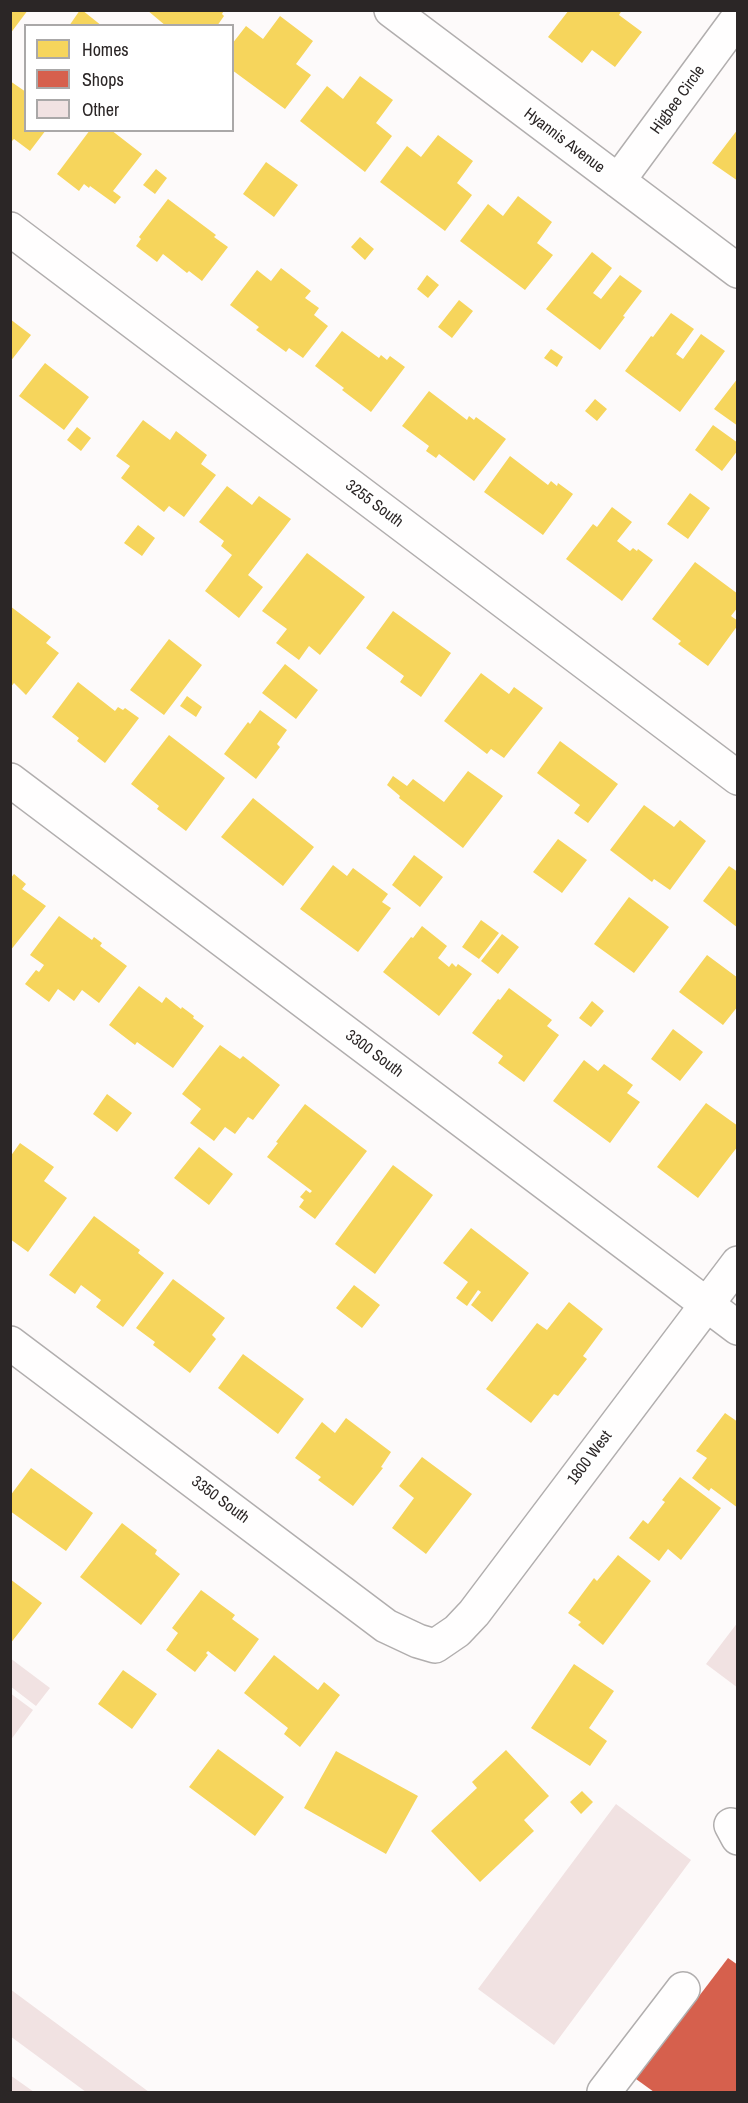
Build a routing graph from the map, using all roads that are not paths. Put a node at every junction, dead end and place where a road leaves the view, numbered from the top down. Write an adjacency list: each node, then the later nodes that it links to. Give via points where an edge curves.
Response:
1 (391, 10): 3 (street, Hyannis Avenue)
2 (738, 18): 3 (street, Higbee Circle)
3 (618, 181): 5 (street, Hyannis Avenue)
4 (10, 230): 6 (street, 3255 South)
5 (738, 271)
6 (738, 778)
7 (10, 780): 9 (street, 3300 South)
8 (738, 1263): 9 (street, 1800 West)
9 (706, 1305): 10 (street, 3300 South); 12 (street, 1800 West, via 474,1613)
10 (738, 1328)
11 (10, 1342): 12 (street, 3350 South, via 386,1626)
12 (435, 1646)
13 (683, 1989): 14 (street)
14 (604, 2092)

